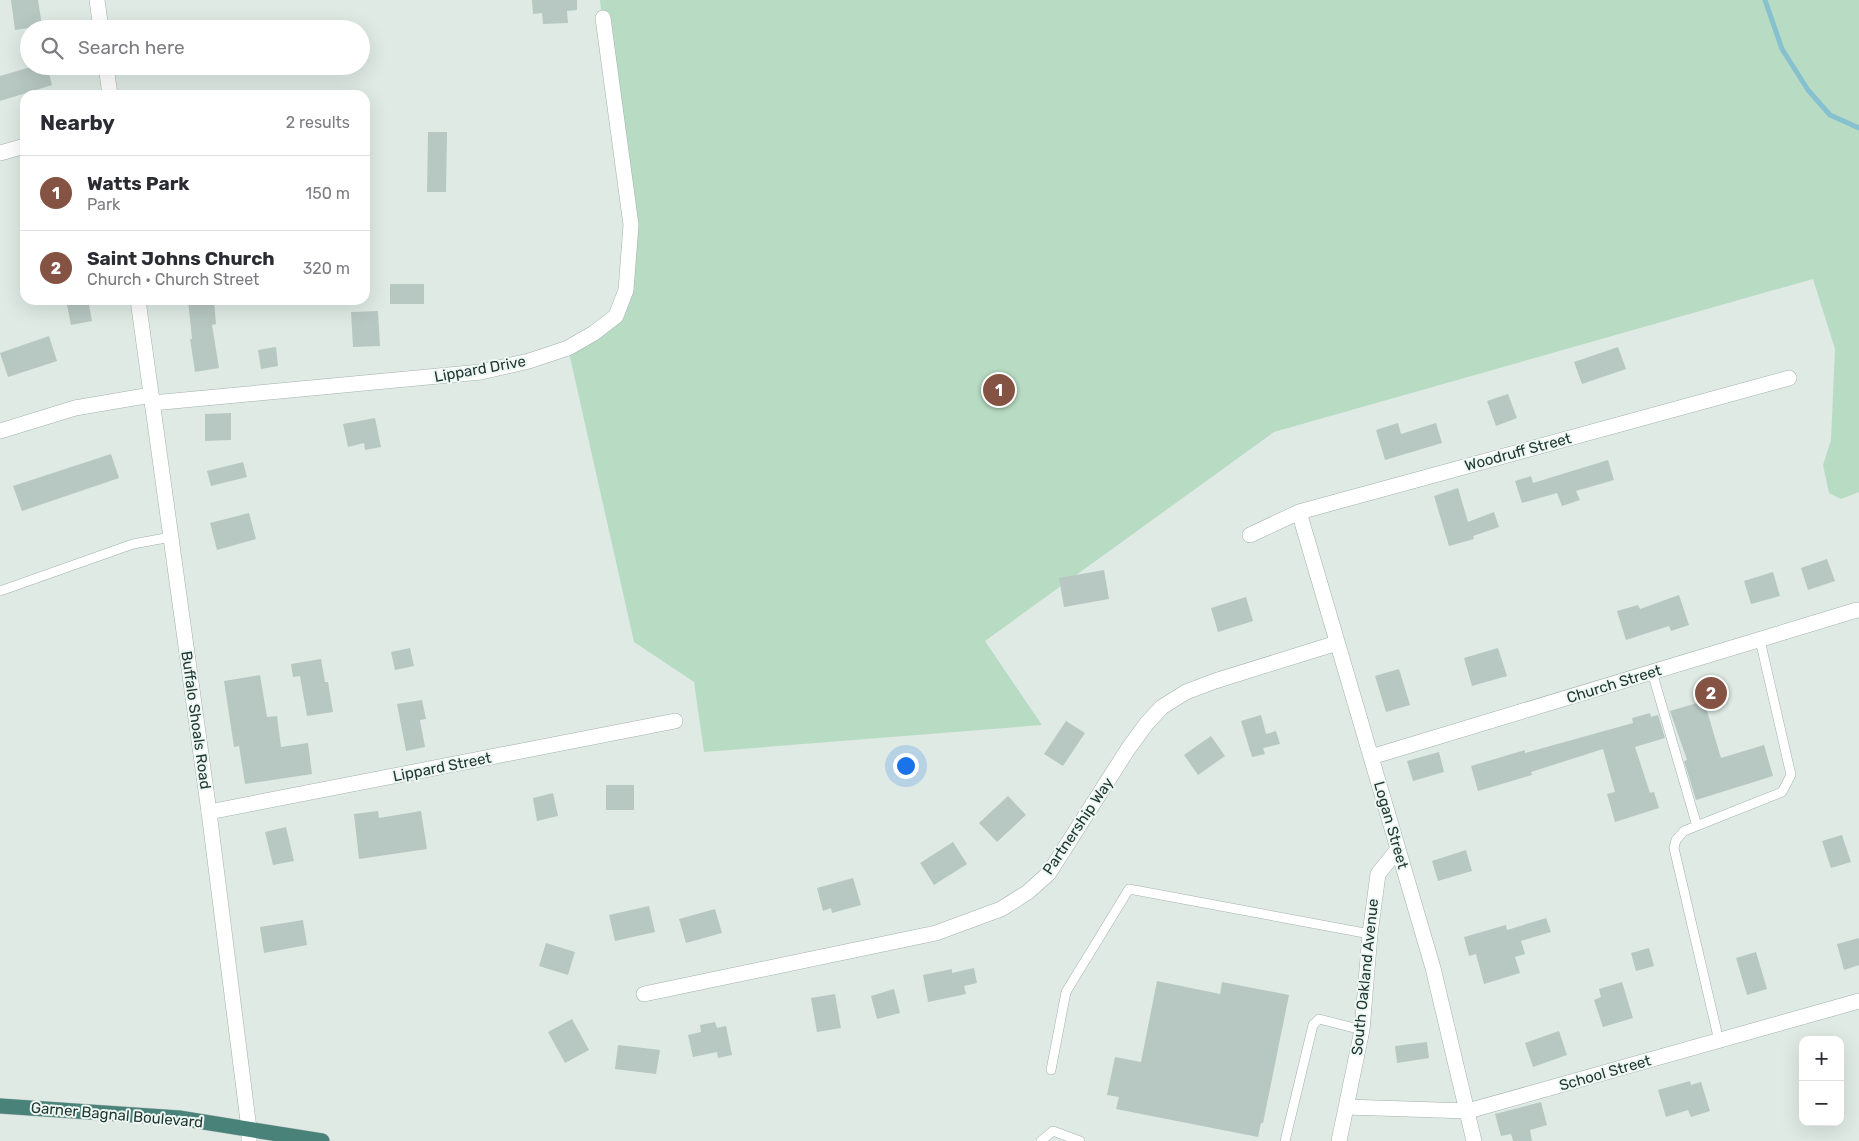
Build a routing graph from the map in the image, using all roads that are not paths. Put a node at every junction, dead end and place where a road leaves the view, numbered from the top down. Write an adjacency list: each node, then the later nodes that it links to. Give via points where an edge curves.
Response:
1 (97, 0): 3 (street)
2 (603, 18): 10 (street, Lippard Drive, via 631,225 626,290 616,316 568,348 481,372)
3 (100, 20)
4 (107, 75): 5 (street)
5 (109, 90)
6 (20, 147): 7 (street)
7 (0, 153)
8 (139, 305): 10 (street, Buffalo Shoals Road)
9 (1789, 378): 12 (street, Woodruff Street)
10 (152, 399): 11 (street, Lippard Drive, via 74,408); 14 (street, Buffalo Shoals Road)
11 (0, 431)
12 (1298, 512): 13 (street, Woodruff Street); 18 (street, Logan Street)
13 (1250, 534)
14 (171, 537): 15 (lane, via 124,547); 22 (street, Buffalo Shoals Road)
15 (0, 591)
16 (1857, 610): 17 (street, Church Street)
17 (1760, 640): 19 (street, Church Street); 23 (lane, via 1791,775 1782,792)
18 (1337, 643): 21 (street, Logan Street); 26 (street, Partnership Way, via 1215,681 1162,706 1128,749 1049,873 1028,892 1001,908 936,933)
19 (1652, 672): 21 (street, Church Street); 23 (lane)
20 (676, 721): 22 (street, Lippard Street)
21 (1371, 757): 24 (street, Logan Street)
22 (209, 812): 34 (street, Buffalo Shoals Road)
23 (1697, 826): 29 (lane, via 1684,831 1674,848)
24 (1398, 850): 25 (street, South Oakland Avenue, via 1378,874); 33 (street, Logan Street, via 1433,968)
25 (1370, 934): 28 (street, South Oakland Avenue); 30 (lane, via 1129,889 1066,992)
26 (644, 994)
27 (1859, 1001): 29 (street, School Street)
28 (1362, 1030): 32 (street, South Oakland Avenue); 38 (lane, via 1319,1019 1313,1025)
29 (1719, 1041): 33 (street, School Street)
30 (1051, 1070)
31 (0, 1106): 34 (highway, Garner Bagnal Boulevard, via 179,1118)
32 (1346, 1107): 33 (street, School Street); 39 (street, South Oakland Avenue)
33 (1468, 1111): 40 (street, Logan Street)
34 (249, 1135): 35 (highway, Garner Bagnal Boulevard)
35 (322, 1141)
36 (1041, 1141): 37 (lane, via 1053,1131)
37 (1080, 1141)
38 (1285, 1141)
39 (1339, 1141)
40 (1474, 1141)

